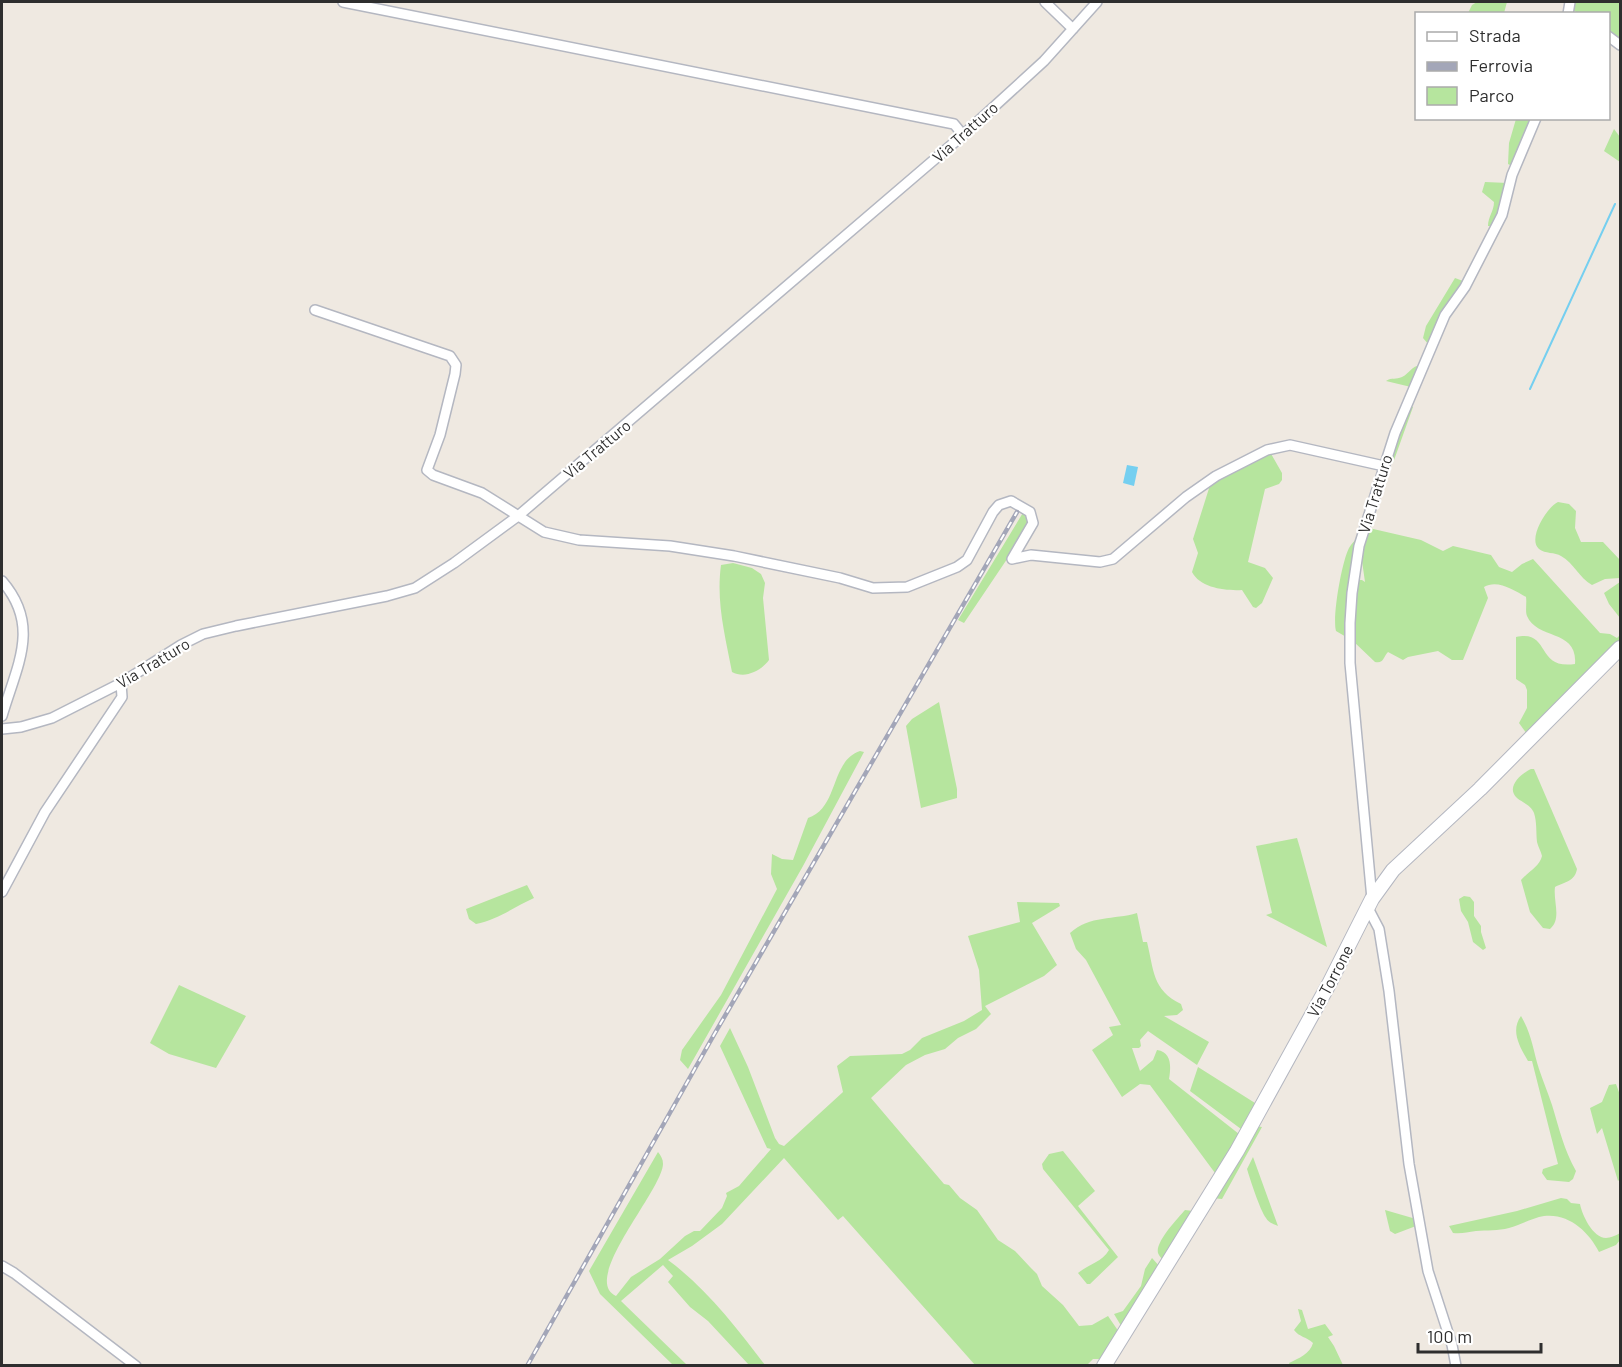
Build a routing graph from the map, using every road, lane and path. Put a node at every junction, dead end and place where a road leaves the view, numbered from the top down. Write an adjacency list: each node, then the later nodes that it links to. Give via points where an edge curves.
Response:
1 (344, 2): 6 (street, via 954,124)
2 (1045, 2): 4 (street)
3 (1096, 2): 4 (street, Via Tratturo)
4 (1073, 29): 6 (street, Via Tratturo)
5 (1535, 120): 8 (street, Via Tratturo, via 1512,175 1502,215 1465,287 1445,315)
6 (963, 135): 9 (street, Via Tratturo)
7 (315, 310): 9 (street, via 450,356 456,365 440,435 427,470 482,493)
8 (1384, 466): 9 (street, via 1290,445 1267,450 1186,496 1113,559 1100,562 1031,555 1012,559 1033,523 1030,512 1011,501 993,512 967,560 957,567 907,586 873,588 735,555 579,540 544,532); 16 (street, Via Tratturo, via 1359,546 1350,623)
9 (518, 516): 12 (street, Via Tratturo, via 415,588 203,634)
10 (2, 581): 13 (street, via 18,604 24,631)
11 (1620, 648): 16 (main road, Via Torrone, via 1393,870)
12 (121, 683): 14 (street, Via Tratturo, via 52,718); 15 (street, via 122,697 45,812)
13 (2, 716)
14 (2, 729)
15 (2, 892)
16 (1370, 903): 19 (main road, Via Torrone, via 1237,1151); 20 (street, Via Tratturo, via 1389,991 1409,1164 1428,1271)
17 (2, 1266): 18 (street)
18 (136, 1365)
19 (1104, 1365)
20 (1456, 1365)

